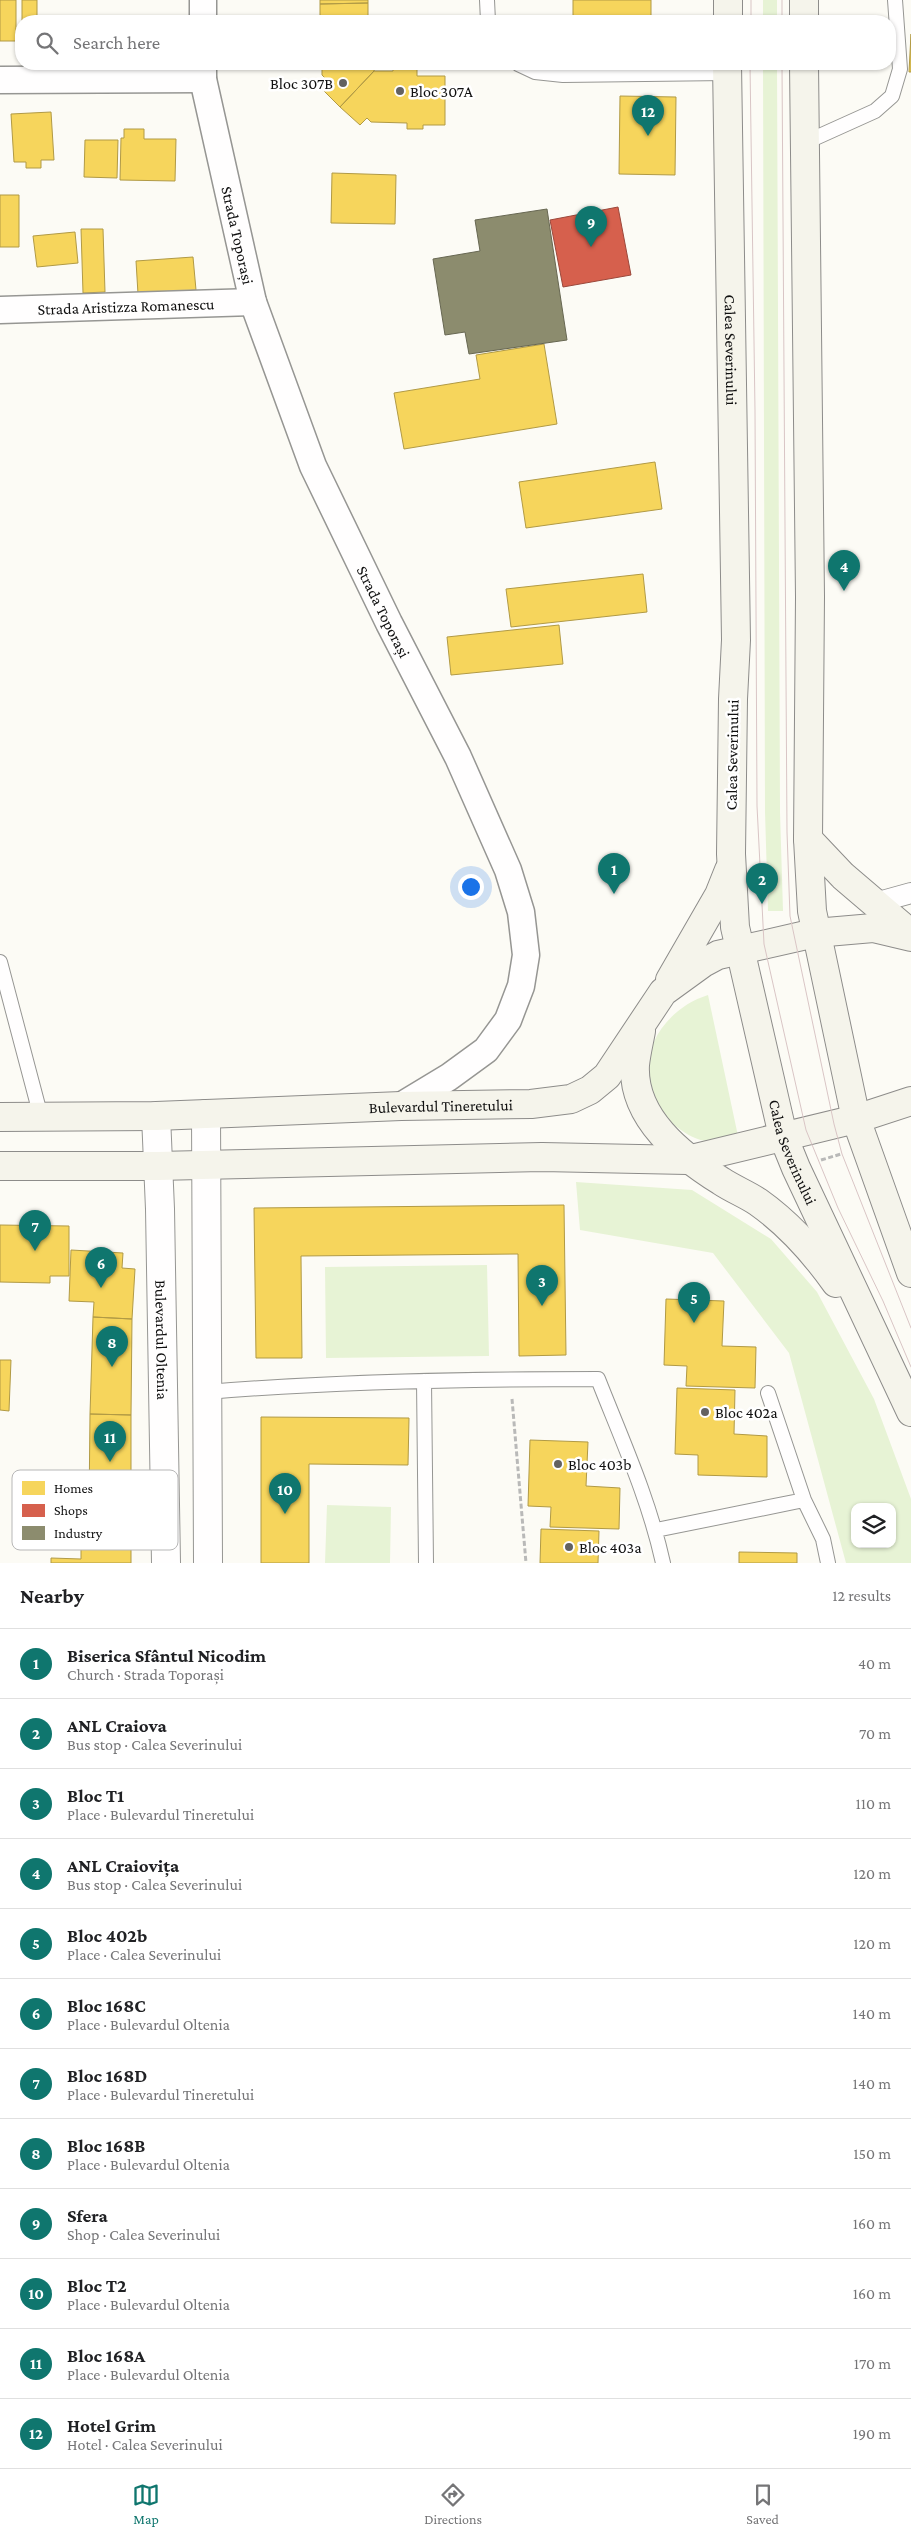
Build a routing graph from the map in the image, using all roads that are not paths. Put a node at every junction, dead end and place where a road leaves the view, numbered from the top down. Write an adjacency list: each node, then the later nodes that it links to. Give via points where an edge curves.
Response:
1 (203, 0): 6 (street)
2 (487, 0): 7 (lane)
3 (728, 0): 8 (main road)
4 (804, 0): 9 (main road)
5 (895, 0): 16 (lane, via 900,69 892,96 875,111)
6 (203, 15)
7 (488, 15)
8 (728, 15)
9 (804, 15)
10 (531, 70): 11 (lane, via 563,75)
11 (680, 70)
12 (727, 70): 20 (main road, Calea Severinului, via 736,640)
13 (804, 70): 16 (main road)
14 (203, 72): 15 (street); 17 (street, Strada Toporași)
15 (0, 80)
16 (804, 143): 19 (main road, via 810,597)
17 (252, 302): 18 (street, Strada Aristizza Romanescu); 30 (street, Strada Toporași, via 313,466 458,757 508,870 521,912 526,955 521,986 508,1020 486,1050)
18 (0, 310)
19 (808, 839): 22 (main road, via 843,876); 23 (main road)
20 (731, 854): 25 (main road, Calea Severinului, via 735,927); 27 (main road, via 729,870 719,895)
21 (911, 893): 22 (street)
22 (875, 903): 24 (main road)
23 (815, 933): 24 (main road, Bulevardul Tineretului, via 873,928); 25 (main road, Bulevardul Tineretului); 35 (main road)
24 (911, 936)
25 (741, 950): 27 (main road, Bulevardul Tineretului, via 702,962); 36 (main road, Calea Severinului)
26 (0, 962): 34 (lane)
27 (663, 992): 28 (main road, Bulevardul Tineretului)
28 (643, 1022): 30 (main road, Bulevardul Tineretului, via 607,1076 590,1090 571,1098 530,1104); 37 (main road, via 635,1065 641,1100 653,1123)
29 (911, 1101): 35 (main road)
30 (401, 1106): 31 (main road, Bulevardul Tineretului)
31 (206, 1114): 32 (main road, Bulevardul Tineretului); 38 (street)
32 (156, 1116): 34 (main road, Bulevardul Tineretului); 40 (street, Bulevardul Oltenia)
33 (0, 1117): 34 (main road, Bulevardul Tineretului)
34 (41, 1117)
35 (856, 1119): 36 (main road); 41 (main road)
36 (783, 1136): 37 (main road); 42 (main road, Calea Severinului)
37 (687, 1160): 38 (main road, via 542,1157); 42 (main road, via 757,1201 790,1228 815,1254)
38 (206, 1165): 40 (main road); 44 (street)
39 (0, 1166): 40 (main road)
40 (157, 1166): 47 (street, Bulevardul Oltenia)
41 (911, 1273)
42 (870, 1326): 46 (main road, Calea Severinului)
43 (424, 1381): 44 (lane, via 300,1384); 49 (lane, via 598,1379); 53 (lane)
44 (207, 1392): 52 (street)
45 (768, 1393): 48 (lane)
46 (911, 1412)
47 (164, 1470)
48 (804, 1500): 49 (lane); 55 (lane, via 823,1539)
49 (656, 1530): 54 (lane)
50 (166, 1550): 51 (street, Bulevardul Oltenia)
51 (166, 1563)
52 (208, 1563)
53 (426, 1563)
54 (664, 1563)
55 (828, 1563)

